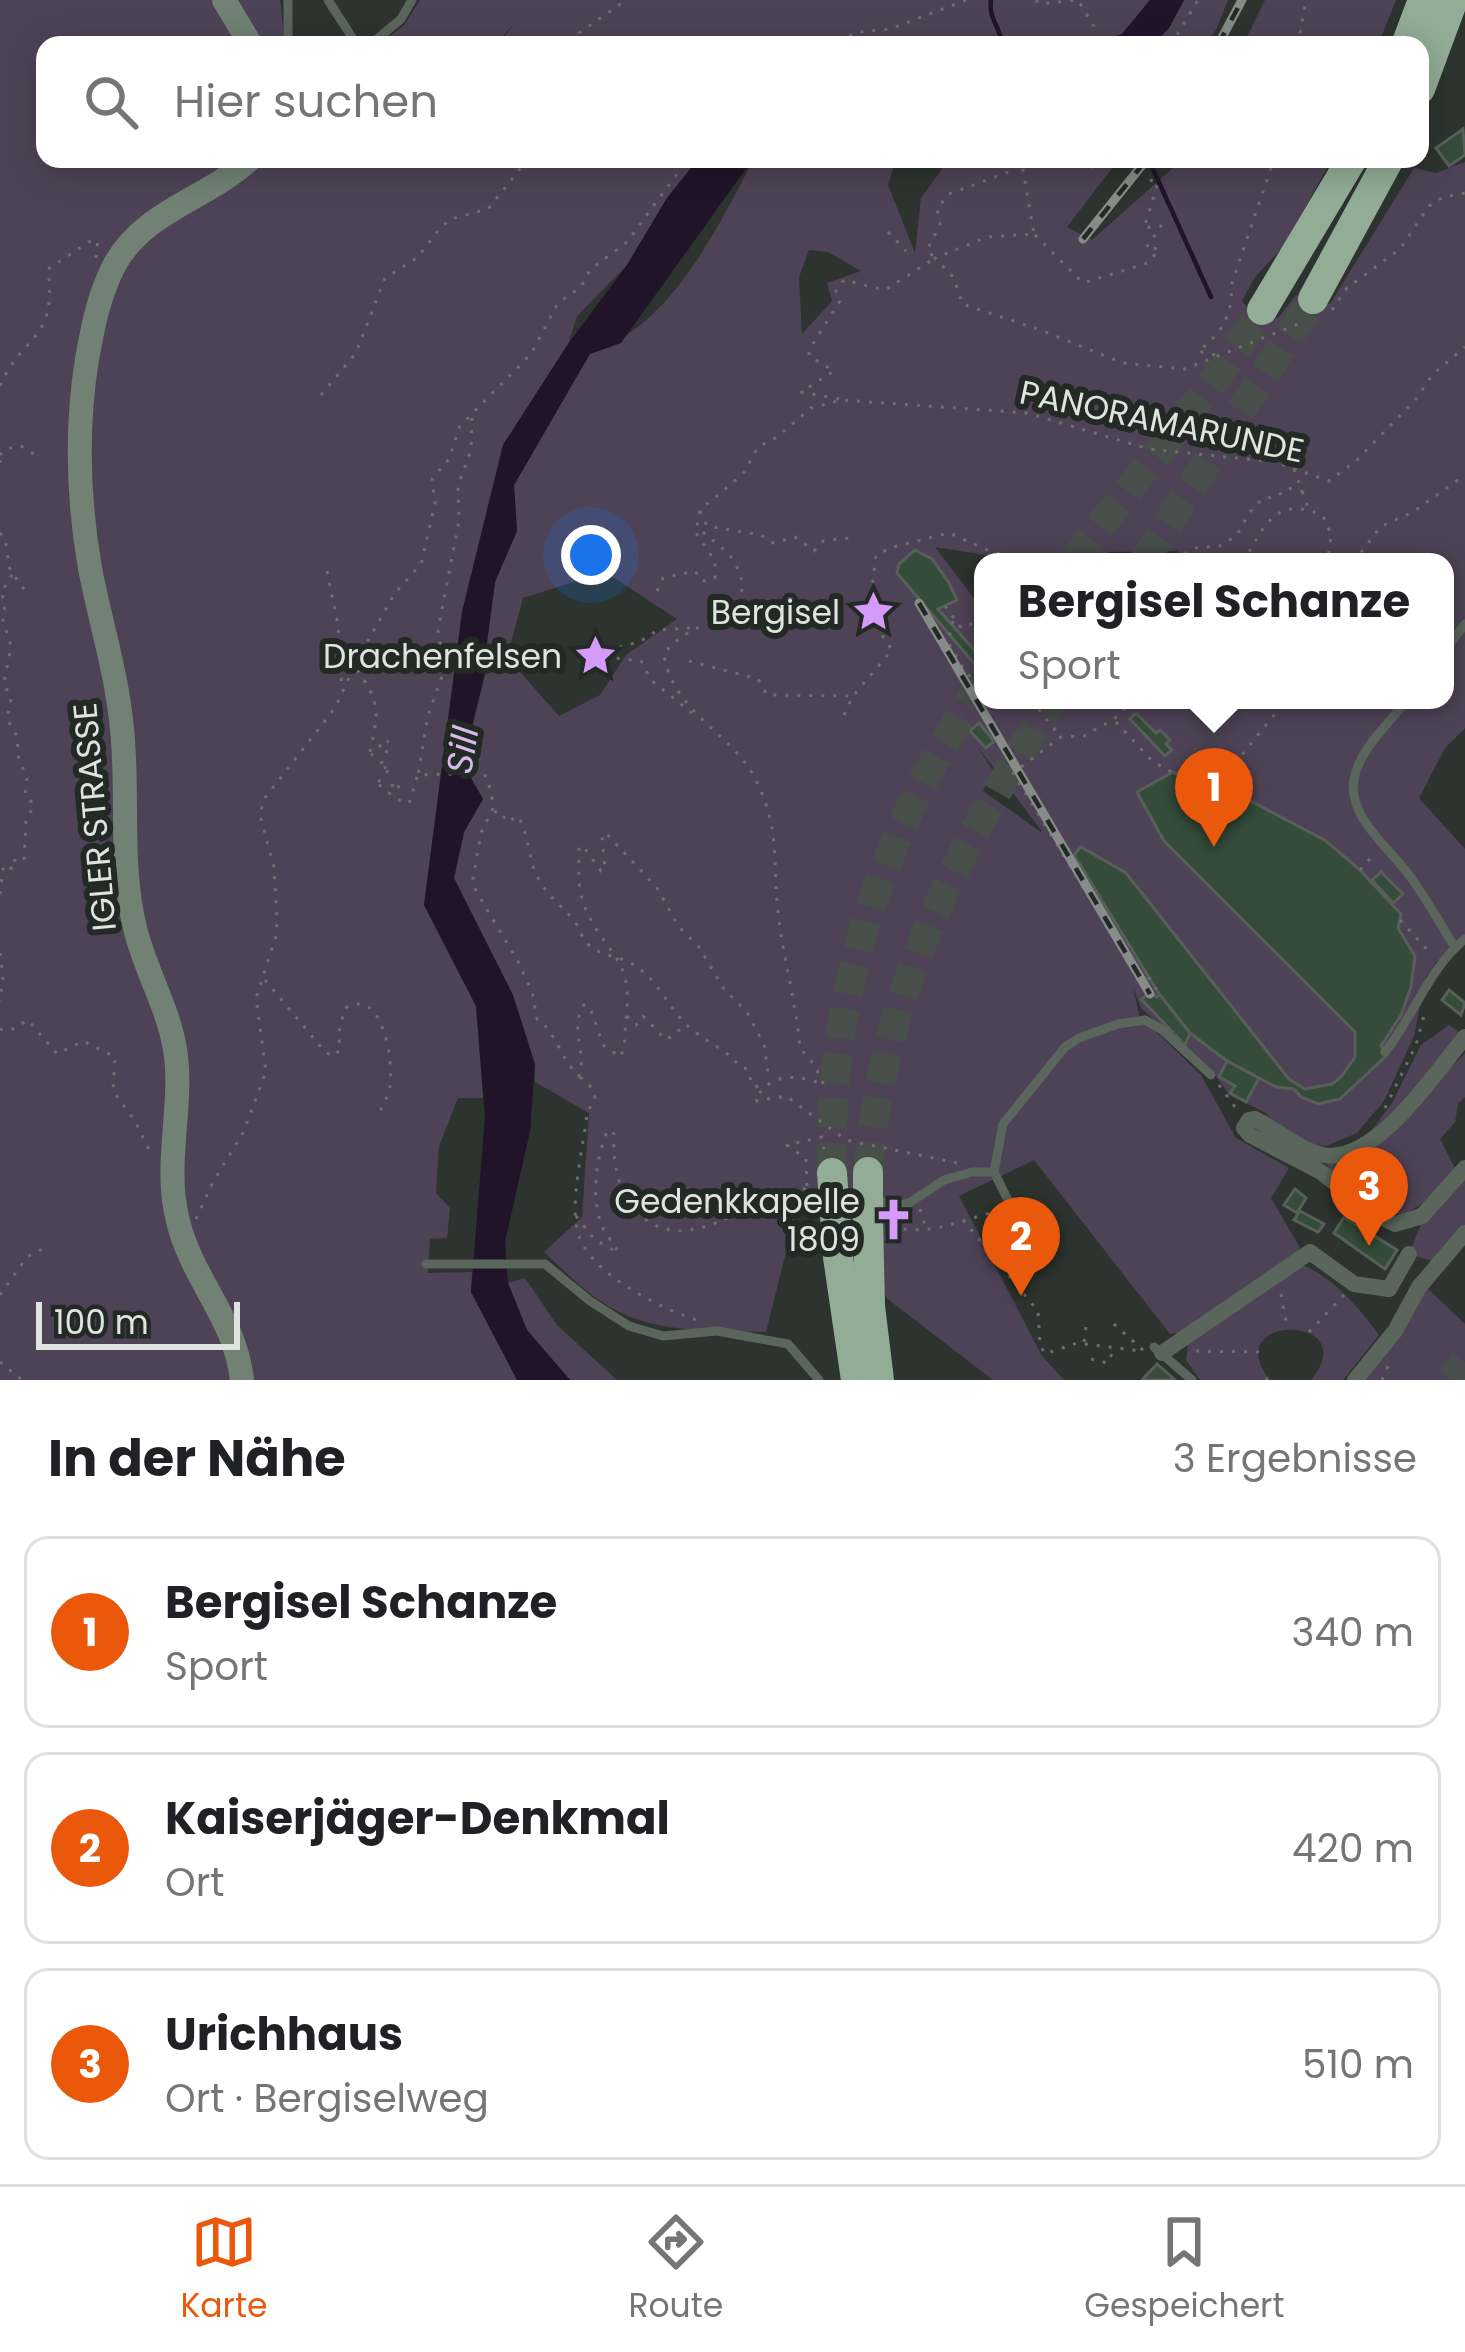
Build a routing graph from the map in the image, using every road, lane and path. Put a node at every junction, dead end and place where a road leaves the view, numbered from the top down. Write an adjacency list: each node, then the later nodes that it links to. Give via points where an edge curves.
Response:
1 (224, 0): 14 (main road)
2 (288, 0): 15 (lane)
3 (328, 0): 16 (lane)
4 (412, 0): 17 (lane)
5 (626, 0): 18 (path)
6 (965, 0): 19 (path)
7 (1036, 0): 13 (path, via 1078,0)
8 (1184, 0): 11 (path)
9 (1306, 0): 21 (path)
10 (1424, 0): 22 (highway)
11 (1196, 3): 20 (path)
12 (1454, 15): 23 (highway)
13 (1095, 28)
14 (246, 36)
15 (288, 36)
16 (351, 36)
17 (380, 36)
18 (580, 36)
19 (848, 36)
20 (1176, 36)
21 (1300, 36)
22 (1410, 36)
23 (1429, 69)
24 (239, 168): 113 (main road, IGLER STRASSE, via 157,218 124,249 104,287 82,388 81,506 122,724 128,892 177,1066)
25 (521, 168): 44 (path, via 488,209 440,228 417,258 385,278 356,352)
26 (681, 168): 46 (path, via 627,242 558,303 531,354)
27 (1023, 168): 35 (path)
28 (1271, 168): 42 (path, via 1231,286 1233,305 1198,352)
29 (1347, 168): 40 (highway)
30 (1385, 168): 39 (highway)
31 (1014, 170): 38 (path, via 949,194 927,250)
32 (1146, 179): 35 (path, via 1160,180 1144,228 1162,226 1146,248 1159,249 1148,263 1083,283)
33 (1465, 194): 39 (path, via 1430,206 1400,248)
34 (888, 232): 37 (path)
35 (1034, 234): 38 (path, via 987,237)
36 (98, 236): 43 (path, via 48,268 40,335 9,364)
37 (906, 251)
38 (935, 258): 42 (path, via 954,278 962,304 1123,363 1185,369); 45 (path, via 885,290 844,280 836,291 840,302 808,350 835,371 802,392)
39 (1320, 309): 42 (path)
40 (1262, 310)
41 (1465, 347): 49 (path, PANORAMARUNDE, via 1346,471 1322,481)
42 (1216, 356)
43 (0, 386)
44 (321, 395)
45 (841, 400): 49 (path, PANORAMARUNDE, via 1027,413 1149,449); 52 (path, via 811,408 758,447 743,474)
46 (472, 418): 71 (path, via 432,479 435,503 421,564); 83 (path, via 438,630 444,670)
47 (35, 455): 48 (path, via 21,446 4,449)
48 (0, 460)
49 (1293, 468): 51 (path)
50 (1465, 475): 61 (path, via 1380,527)
51 (1304, 492): 53 (path); 58 (path, via 1288,488 1263,498 1237,535)
52 (700, 510): 54 (path); 56 (path, via 707,526 772,543 795,537 814,551 823,541)
53 (1310, 510): 59 (path, via 1280,511); 60 (path, via 1330,528)
54 (698, 526): 64 (path, via 716,578 702,580 695,571 663,578); 69 (path, via 727,551 741,579 729,612)
55 (0, 533): 63 (path)
56 (849, 538)
57 (994, 553): 74 (path, via 949,533 877,555 878,629 892,650)
58 (1185, 553)
59 (1250, 553)
60 (1329, 553)
61 (1361, 553)
62 (327, 572): 73 (path)
63 (13, 573): 65 (path); 89 (path, via 1,593 10,646 7,718 34,805 24,861 10,860 11,872 2,868)
64 (657, 591)
65 (26, 592)
66 (945, 606): 68 (path)
67 (974, 618): 68 (path, via 962,628)
68 (953, 621): 72 (path, via 948,642)
69 (692, 628): 79 (path, via 664,655); 79 (path, via 658,630 597,653 641,661 651,680)
70 (689, 662): 74 (path, via 758,679 767,695)
71 (354, 665): 73 (path); 83 (path, via 376,696 368,758 386,739 390,744 379,768 391,767 375,786 401,784 389,793 405,804)
72 (974, 680)
73 (342, 692): 96 (path, via 263,799 277,919)
74 (853, 696): 80 (path)
75 (1038, 709): 82 (path)
76 (1125, 709): 81 (path)
77 (1279, 709): 85 (path, via 1237,761)
78 (1400, 709): 87 (lane, via 1354,778 1356,806)
79 (693, 714): 107 (path, via 752,773 775,824 778,916 800,1048 824,1085 800,1075)
80 (844, 716)
81 (1114, 719): 82 (path, via 1084,736); 84 (path, via 1152,761)
82 (1061, 737): 97 (path, via 1013,773 1138,977 1147,975)
83 (420, 775): 86 (path, via 482,773)
84 (1193, 784)
85 (1228, 787)
86 (492, 812): 94 (path, via 507,822 518,816 548,897 587,944); 106 (path, via 474,860 476,891 532,992 537,1019)
87 (1383, 843): 88 (path); 92 (lane)
88 (1360, 870)
89 (0, 894)
90 (1400, 920): 95 (path)
91 (1465, 939): 92 (lane)
92 (1454, 947): 95 (lane)
93 (0, 952): 99 (path)
94 (614, 954): 100 (path, via 629,987); 101 (path, via 655,980); 107 (path, via 578,886 579,847 601,871 606,833 748,1012)
95 (1441, 964): 98 (lane)
96 (263, 978): 109 (path, via 334,1056 345,1008 366,1005 377,1016 390,1089); 125 (path, via 256,998 266,1072)
97 (1160, 994)
98 (1424, 995): 104 (lane); 110 (path, via 1416,1045)
99 (0, 1001)
100 (626, 1015): 101 (path, via 636,1025 643,1016 666,1040); 106 (path, via 620,1057 603,1045 584,1005 576,1030)
101 (687, 1025): 108 (path, via 747,1069)
102 (0, 1029): 113 (path, via 28,1019 57,1054 83,1042 116,1058 113,1091 150,1154)
103 (1465, 1037): 112 (street)
104 (1385, 1052)
105 (1211, 1075): 111 (path); 115 (lane, via 1145,1020 1079,1038 1003,1124)
106 (579, 1076): 120 (path, via 595,1098 586,1113)
107 (769, 1083): 108 (path)
108 (756, 1094): 115 (path, via 754,1101 786,1096 846,1140)
109 (380, 1114)
110 (1380, 1116)
111 (1246, 1122): 112 (street, via 1260,1121 1317,1154 1346,1155); 121 (street, via 1250,1136 1321,1172 1387,1222)
112 (1367, 1145): 121 (path, via 1380,1206)
113 (172, 1152): 125 (main road, IGLER STRASSE)
114 (1465, 1168): 121 (street, via 1426,1212)
115 (990, 1171): 117 (lane); 119 (lane)
116 (819, 1180): 120 (path, via 694,1230 672,1230 644,1218 628,1198 608,1130 598,1160 598,1210 618,1253); 145 (highway, bridge)
117 (925, 1190): 118 (lane, via 896,1206); 122 (path, via 919,1207)
118 (868, 1196): 146 (highway, bridge)
119 (1012, 1208): 136 (path, via 962,1219 1038,1311 1045,1354)
120 (576, 1216): 134 (path, via 588,1250 624,1284)
121 (1403, 1224)
122 (926, 1230)
123 (1465, 1233): 148 (street)
124 (44, 1248): 130 (path, via 27,1257)
125 (188, 1250): 144 (main road, IGLER STRASSE, via 231,1330)
126 (1409, 1254): 129 (street, via 1389,1288)
127 (426, 1264): 134 (lane, via 545,1264 629,1326 663,1336)
128 (1276, 1274): 129 (street, via 1310,1252); 133 (path); 138 (street)
129 (1354, 1284): 135 (path)
130 (0, 1295)
131 (1087, 1319): 136 (path)
132 (1114, 1324): 138 (path)
133 (1287, 1327)
134 (717, 1331): 142 (lane, via 788,1344)
135 (1309, 1332)
136 (1084, 1344): 137 (path)
137 (1115, 1347): 138 (path); 140 (path, via 1108,1363)
138 (1157, 1350): 139 (path); 147 (lane)
139 (1260, 1352)
140 (1091, 1359)
141 (1, 1362): 143 (path)
142 (817, 1378)
143 (22, 1380)
144 (242, 1380)
145 (856, 1380)
146 (879, 1380)
147 (1192, 1380)
148 (1355, 1380)

